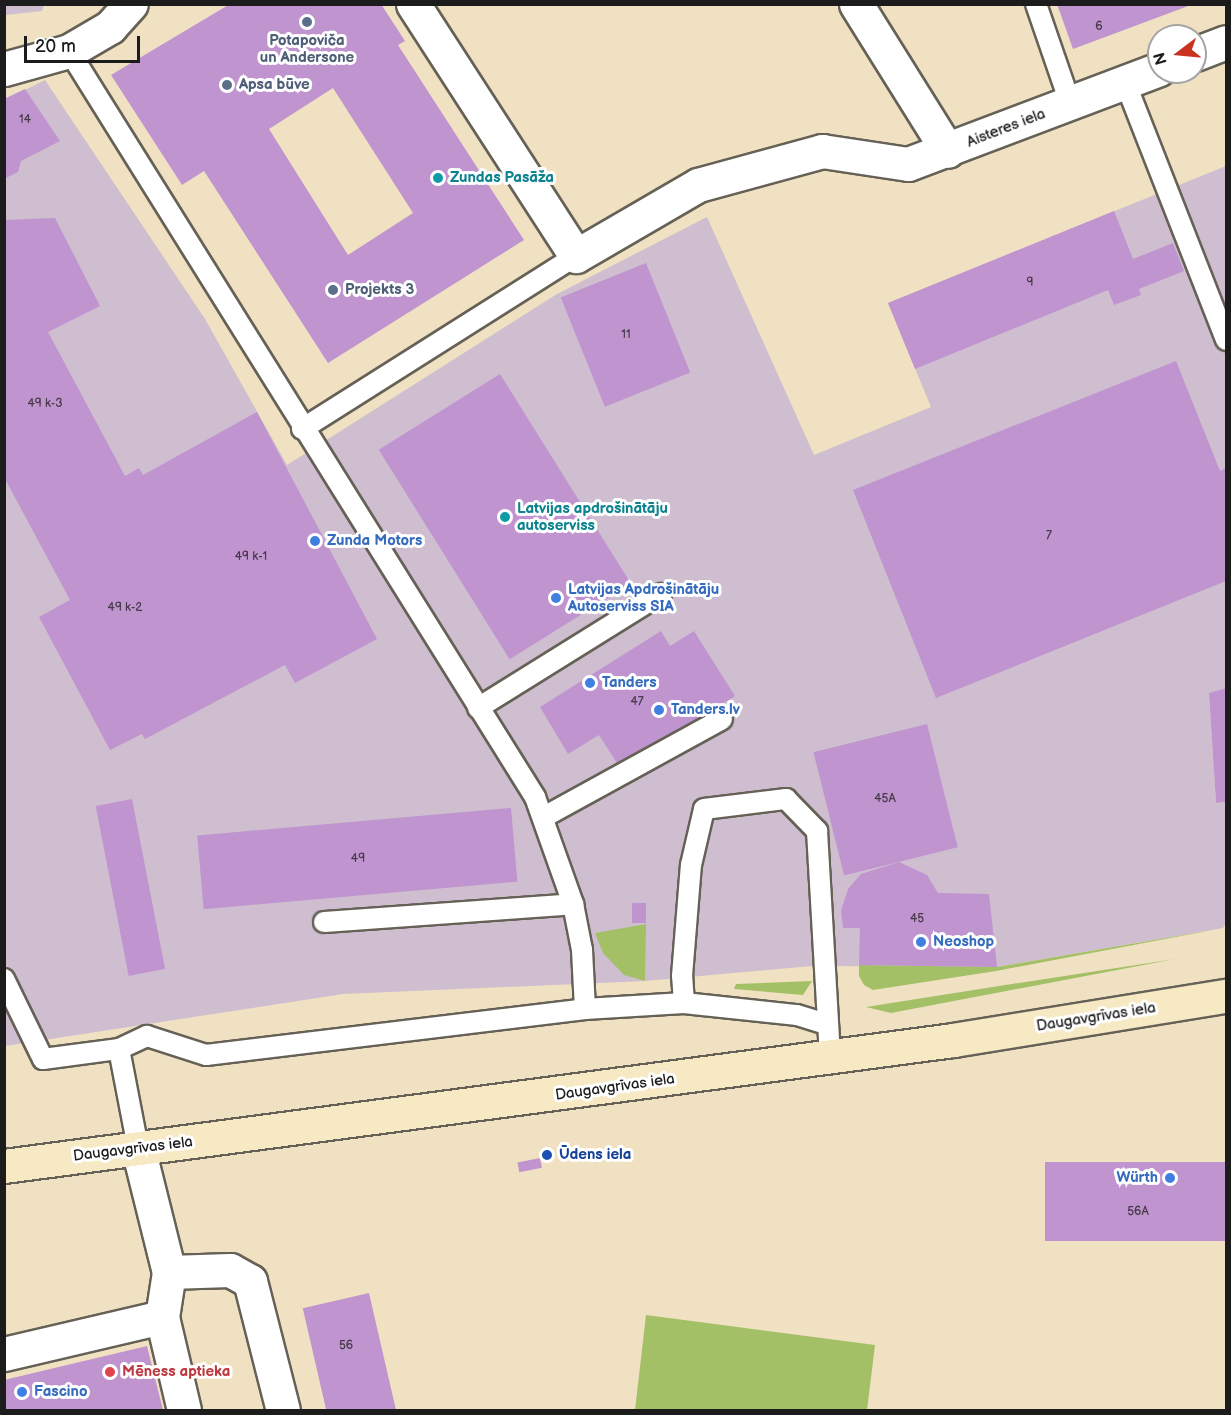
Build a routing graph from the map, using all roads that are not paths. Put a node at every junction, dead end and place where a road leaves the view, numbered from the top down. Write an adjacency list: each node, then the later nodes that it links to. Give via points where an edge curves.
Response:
1 (131, 4): 7 (street, via 110,27)
2 (413, 4): 13 (street)
3 (856, 4): 12 (street, Aisteres iela)
4 (1036, 4): 11 (lane)
5 (1227, 42): 6 (street)
6 (1207, 50)
7 (69, 51): 8 (street); 15 (lane)
8 (4, 69)
9 (1147, 74): 10 (street, Aisteres iela)
10 (1125, 82): 11 (street, Aisteres iela); 14 (lane)
11 (1070, 104): 12 (street, Aisteres iela)
12 (948, 151): 13 (street, via 908,164 822,152 698,185)
13 (576, 256): 15 (lane)
14 (1227, 340)
15 (302, 429): 17 (lane)
16 (661, 594): 17 (lane)
17 (478, 708): 19 (lane)
18 (722, 719): 19 (lane)
19 (544, 818): 20 (lane)
20 (573, 904): 21 (lane); 25 (lane, via 582,950)
21 (324, 922)
22 (4, 979): 27 (lane, via 43,1059)
23 (1226, 996): 28 (main road, Daugavgrīvas iela)
24 (684, 1003): 25 (lane); 26 (lane, via 797,1015); 26 (lane, via 682,976 691,865 704,809 786,799 817,831)
25 (585, 1009): 27 (lane, via 206,1054 147,1036)
26 (827, 1024): 28 (lane)
27 (119, 1049): 29 (lane)
28 (830, 1057): 29 (main road, Daugavgrīvas iela)
29 (138, 1148): 30 (main road, Daugavgrīvas iela); 31 (street)
30 (4, 1166)
31 (169, 1272): 32 (street); 35 (street, via 230,1270 250,1281)
32 (162, 1317): 33 (street); 34 (street)
33 (4, 1354)
34 (184, 1410)
35 (283, 1410)

